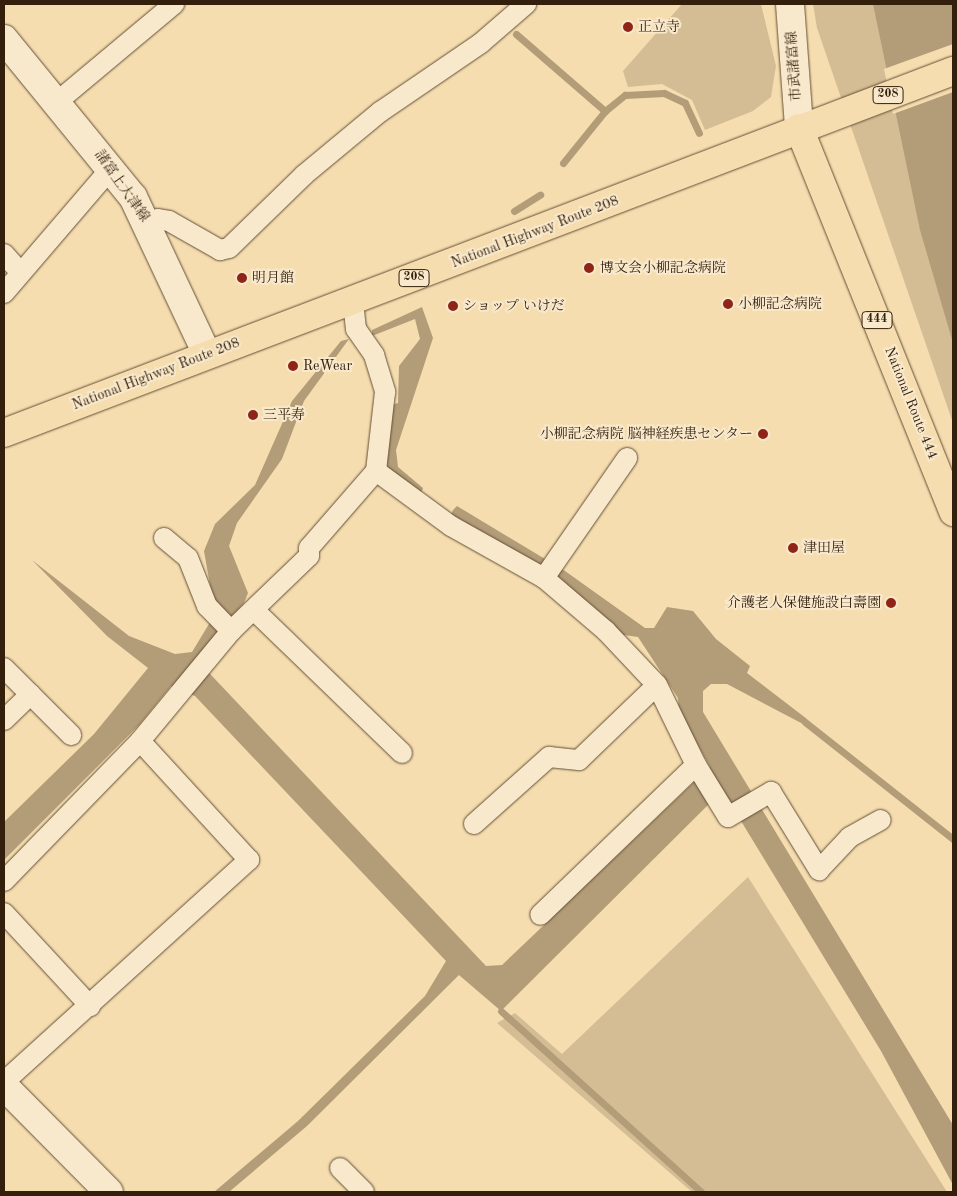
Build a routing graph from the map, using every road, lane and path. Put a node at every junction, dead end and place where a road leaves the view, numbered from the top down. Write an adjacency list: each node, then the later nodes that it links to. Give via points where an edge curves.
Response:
1 (174, 4): 6 (street)
2 (526, 4): 9 (street, via 480,43 380,112 297,182 229,248 220,250 169,221 158,219)
3 (790, 4): 7 (street, 市武諸富線)
4 (4, 39): 6 (street, 諸富上大津線)
5 (953, 71): 7 (highway, National Highway Route 208 / 208)
6 (57, 102): 8 (street, 諸富上大津線)
7 (810, 124): 13 (highway, National Highway Route 208 / 208); 18 (highway, National Route 444 / 444)
8 (112, 167): 9 (street, 諸富上大津線); 11 (street)
9 (149, 224): 14 (street, 諸富上大津線)
10 (4, 254): 11 (street)
11 (21, 273): 12 (street)
12 (4, 293)
13 (353, 301): 14 (highway, National Highway Route 208 / 208); 17 (street, via 356,329 374,355 385,392)
14 (207, 354): 15 (highway, National Highway Route 208 / 208)
15 (4, 433)
16 (627, 458): 20 (street)
17 (376, 471): 20 (street, via 451,526); 21 (street, via 310,548 309,556)
18 (953, 512)
19 (164, 538): 22 (street, via 188,558 208,606)
20 (544, 578): 24 (street, via 606,631)
21 (256, 612): 22 (street); 29 (street)
22 (231, 631): 28 (street)
23 (4, 668): 25 (street)
24 (657, 685): 30 (street); 32 (street, via 579,760 549,756)
25 (30, 694): 26 (street); 27 (street)
26 (4, 720)
27 (72, 735)
28 (140, 741): 33 (street); 36 (street, via 248,860)
29 (402, 753)
30 (696, 765): 31 (street, via 724,810 771,792 819,870 850,837); 35 (street)
31 (881, 820)
32 (474, 824)
33 (4, 881)
34 (4, 913): 36 (street)
35 (540, 915)
36 (90, 1006): 37 (street)
37 (4, 1082)
38 (4, 1086): 40 (street)
39 (340, 1168): 41 (street)
40 (109, 1192)
41 (364, 1192)

